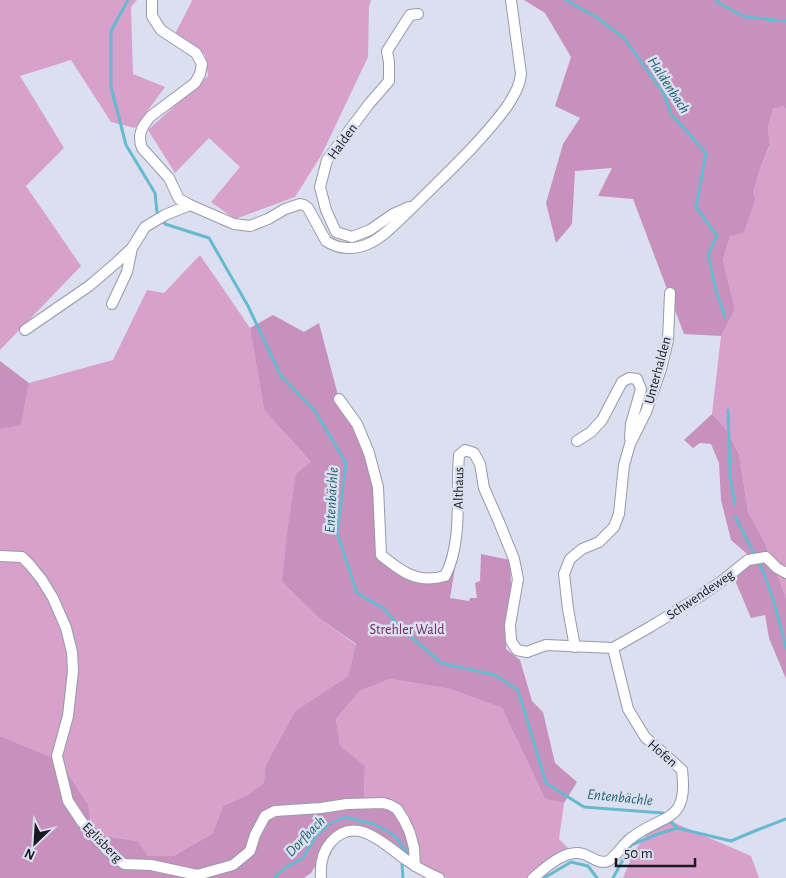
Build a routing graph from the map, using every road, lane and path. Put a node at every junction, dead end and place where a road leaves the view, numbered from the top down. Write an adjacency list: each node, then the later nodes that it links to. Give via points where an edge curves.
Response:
1 (152, 0): 4 (street, Halden, via 152,16 160,30 196,53 202,64 195,83 145,122 140,143 169,178 179,199)
2 (511, 0): 5 (street, Halden, via 521,74 517,90 483,136)
3 (418, 14): 5 (street, Halden, via 410,15 387,51 389,82 368,104 327,160 320,187 336,232 352,238)
4 (190, 205): 5 (street, Halden, via 234,224 250,226 285,209 304,205 326,241 338,247 355,248 377,240); 6 (street, via 145,227)
5 (415, 205)
6 (132, 248): 8 (street, via 127,272); 9 (street, via 89,286)
7 (670, 293): 12 (street, Unterhalden, via 668,340 661,369 646,412)
8 (112, 304)
9 (25, 330)
10 (339, 399): 15 (street, Althaus, via 357,424 369,453 378,487 381,555 412,577 435,579 445,576 454,554 458,518 458,455 465,450 474,453 480,464 484,488 514,558 518,579 510,625 511,641 517,650 527,652 546,645)
11 (577, 441): 12 (street, Unterhalden, via 602,420 622,382 629,378 637,379 641,389 631,424)
12 (630, 444): 15 (street, Unterhalden, via 614,527 599,542 582,549 570,559 564,574)
13 (0, 556): 17 (street, Eglisberg, via 22,557 30,565 53,598 66,628 73,671 68,716 57,756 68,801 82,822 124,864 151,865 197,875 234,865 250,851 265,816 275,811 383,803 397,808 410,834 414,848)
14 (786, 573): 16 (street, Schwendeweg, via 766,557 748,560 699,597)
15 (575, 646): 16 (street, Althaus)
16 (613, 648): 20 (street, Hofen, via 628,709 645,737 682,770 682,800 673,814 628,840 608,861 572,853 547,866)
17 (407, 860): 18 (street, via 368,833 347,831 327,846); 19 (street)
18 (321, 878)
19 (439, 878)
20 (533, 878)

